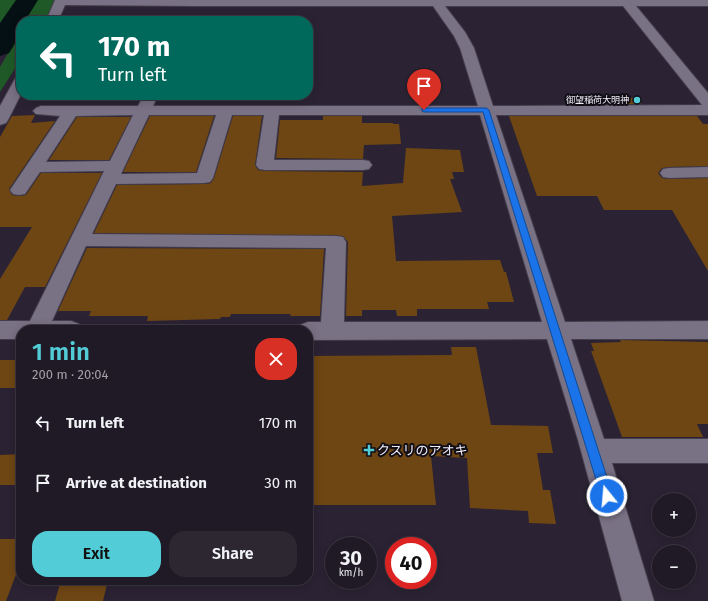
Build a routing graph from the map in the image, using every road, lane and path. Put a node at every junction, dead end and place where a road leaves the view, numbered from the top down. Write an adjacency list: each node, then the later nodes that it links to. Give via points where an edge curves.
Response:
1 (61, 0): 3 (street); 7 (street)
2 (625, 1): 4 (street); 5 (street); 10 (street)
3 (193, 2): 4 (street); 6 (street)
4 (434, 2): 13 (street, via 467,48)
5 (708, 3)
6 (187, 15)
7 (54, 16)
8 (16, 90): 17 (street)
9 (148, 103): 11 (street); 16 (street); 21 (street)
10 (708, 103)
11 (226, 110): 12 (street); 21 (street, via 204,178)
12 (272, 110): 13 (street); 18 (street, via 264,165)
13 (486, 110): 14 (street); 31 (street)
14 (708, 110)
15 (41, 111): 16 (street)
16 (71, 111): 19 (street)
17 (0, 120)
18 (363, 165)
19 (34, 167): 21 (street); 23 (street)
20 (708, 172): 22 (street)
21 (113, 173): 24 (street)
22 (668, 173)
23 (19, 190)
24 (79, 240): 25 (street); 30 (street, via 336,242)
25 (39, 325)
26 (0, 330): 27 (street)
27 (16, 330)
28 (708, 330): 31 (street)
29 (313, 331): 30 (street)
30 (332, 331): 31 (street)
31 (556, 331): 32 (street)
32 (593, 451): 33 (street); 34 (street)
33 (708, 451)
34 (638, 601)

